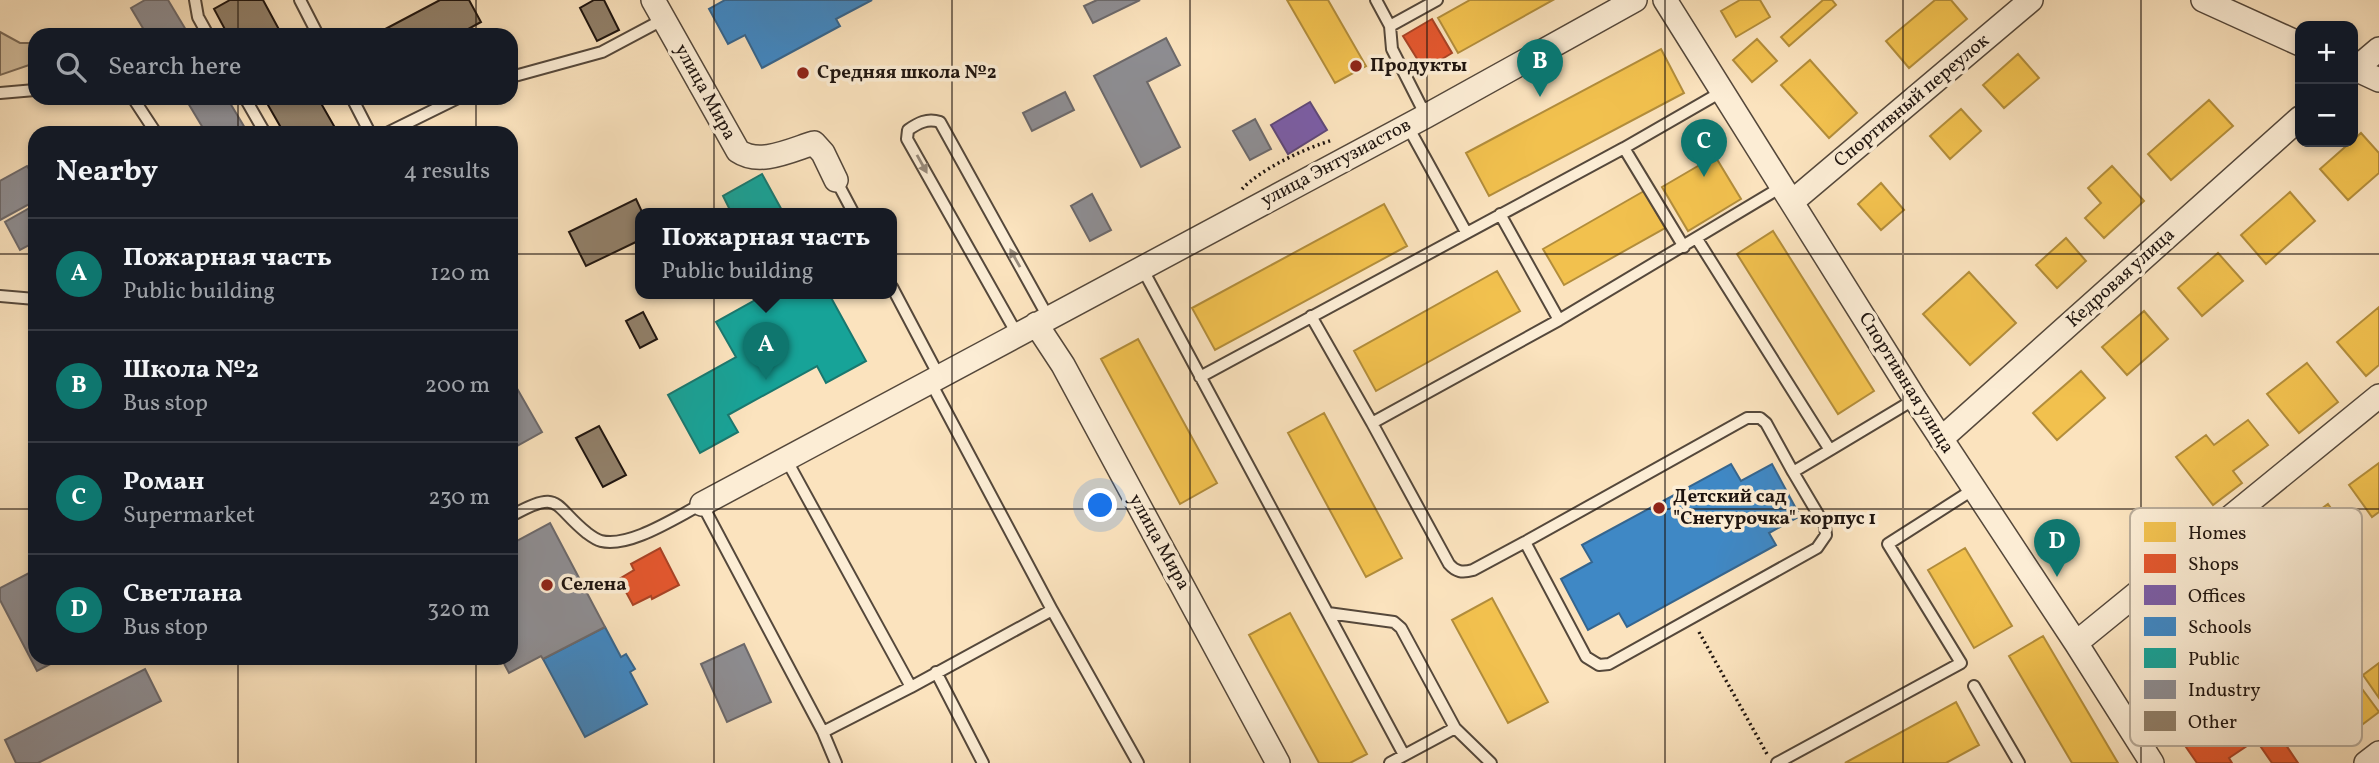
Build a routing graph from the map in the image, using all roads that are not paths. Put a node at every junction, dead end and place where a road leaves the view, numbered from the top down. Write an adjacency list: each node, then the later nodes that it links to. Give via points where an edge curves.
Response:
1 (195, 0): 11 (lane)
2 (300, 0): 12 (lane)
3 (1376, 0): 10 (lane)
4 (1437, 0): 10 (lane)
5 (1635, 0): 26 (street, улица Энтузиастов)
6 (1665, 0): 20 (street, Спортивная улица)
7 (2031, 0): 34 (street, Спортивный переулок)
8 (2203, 0): 13 (street)
9 (658, 10): 17 (lane, via 602,52); 33 (street, улица Мира, via 738,151 762,158 814,143)
10 (1390, 26): 26 (lane, via 1392,49)
11 (204, 28)
12 (314, 28)
13 (2295, 42)
14 (2379, 49): 15 (street)
15 (2358, 66)
16 (2358, 71): 18 (street)
17 (518, 75)
18 (2379, 80)
19 (28, 91): 21 (lane)
20 (1723, 91): 32 (lane); 34 (street, Спортивная улица)
21 (0, 93)
22 (138, 105): 28 (lane)
23 (249, 105): 29 (lane)
24 (356, 105): 30 (lane)
25 (444, 105): 31 (lane)
26 (1416, 121): 37 (lane); 40 (street, улица Энтузиастов)
27 (2295, 122): 52 (street, Кедровая улица)
28 (151, 126)
29 (261, 126)
30 (366, 126)
31 (401, 126)
32 (1624, 148): 36 (lane); 39 (lane)
33 (836, 180): 35 (lane)
34 (1788, 194): 38 (lane); 50 (street, Спортивная улица)
35 (851, 208)
36 (1500, 214): 37 (lane); 45 (lane)
37 (1466, 232): 44 (lane)
38 (1697, 239): 39 (lane); 53 (lane)
39 (1684, 247): 45 (lane)
40 (1142, 268): 46 (street, улица Энтузиастов); 47 (lane)
41 (0, 296): 42 (lane)
42 (28, 298)
43 (897, 298): 48 (lane)
44 (1311, 316): 47 (lane); 51 (lane)
45 (1559, 320): 51 (lane)
46 (1034, 325): 46 (lane, one-way to 46, via 940,122 931,119 914,125 907,139); 48 (street, улица Энтузиастов); 77 (street, улица Мира, via 1063,365)
47 (1200, 377): 63 (lane)
48 (935, 379): 54 (street, улица Энтузиастов); 62 (lane)
49 (2379, 396): 58 (street)
50 (1915, 399): 52 (street, Спортивная улица); 53 (lane)
51 (1372, 423): 60 (lane, via 1455,571 1473,570)
52 (1941, 439): 56 (street, Спортивная улица)
53 (1830, 450): 55 (lane)
54 (786, 459): 57 (street, улица Энтузиастов); 67 (lane)
55 (1793, 472): 60 (lane, via 1766,424 1760,418 1747,418); 60 (lane, via 1825,526 1823,542 1609,664 1600,665 1586,657)
56 (1974, 489): 64 (street, Спортивная улица); 80 (lane, via 1888,544 1961,663)
57 (702, 504): 59 (lane, via 620,542 592,537 551,502); 70 (lane)
58 (2242, 508)
59 (518, 513)
60 (1525, 542)
61 (2130, 599): 64 (street)
62 (1052, 610): 65 (lane); 76 (lane)
63 (1328, 613): 68 (lane, via 1394,622 1401,628); 73 (lane)
64 (2076, 643): 69 (street, Спортивная улица)
65 (936, 673): 67 (lane); 75 (lane)
66 (1974, 686): 81 (lane)
67 (911, 687): 70 (lane)
68 (1455, 728): 73 (lane); 79 (lane)
69 (2130, 728)
70 (823, 732): 74 (lane)
71 (2141, 746): 82 (street, Спортивная улица)
72 (2379, 753): 83 (street)
73 (1404, 755): 78 (lane)
74 (836, 763)
75 (983, 763)
76 (1138, 763)
77 (1279, 763)
78 (1390, 763)
79 (1490, 763)
80 (1774, 763)
81 (2019, 763)
82 (2152, 763)
83 (2367, 763)

